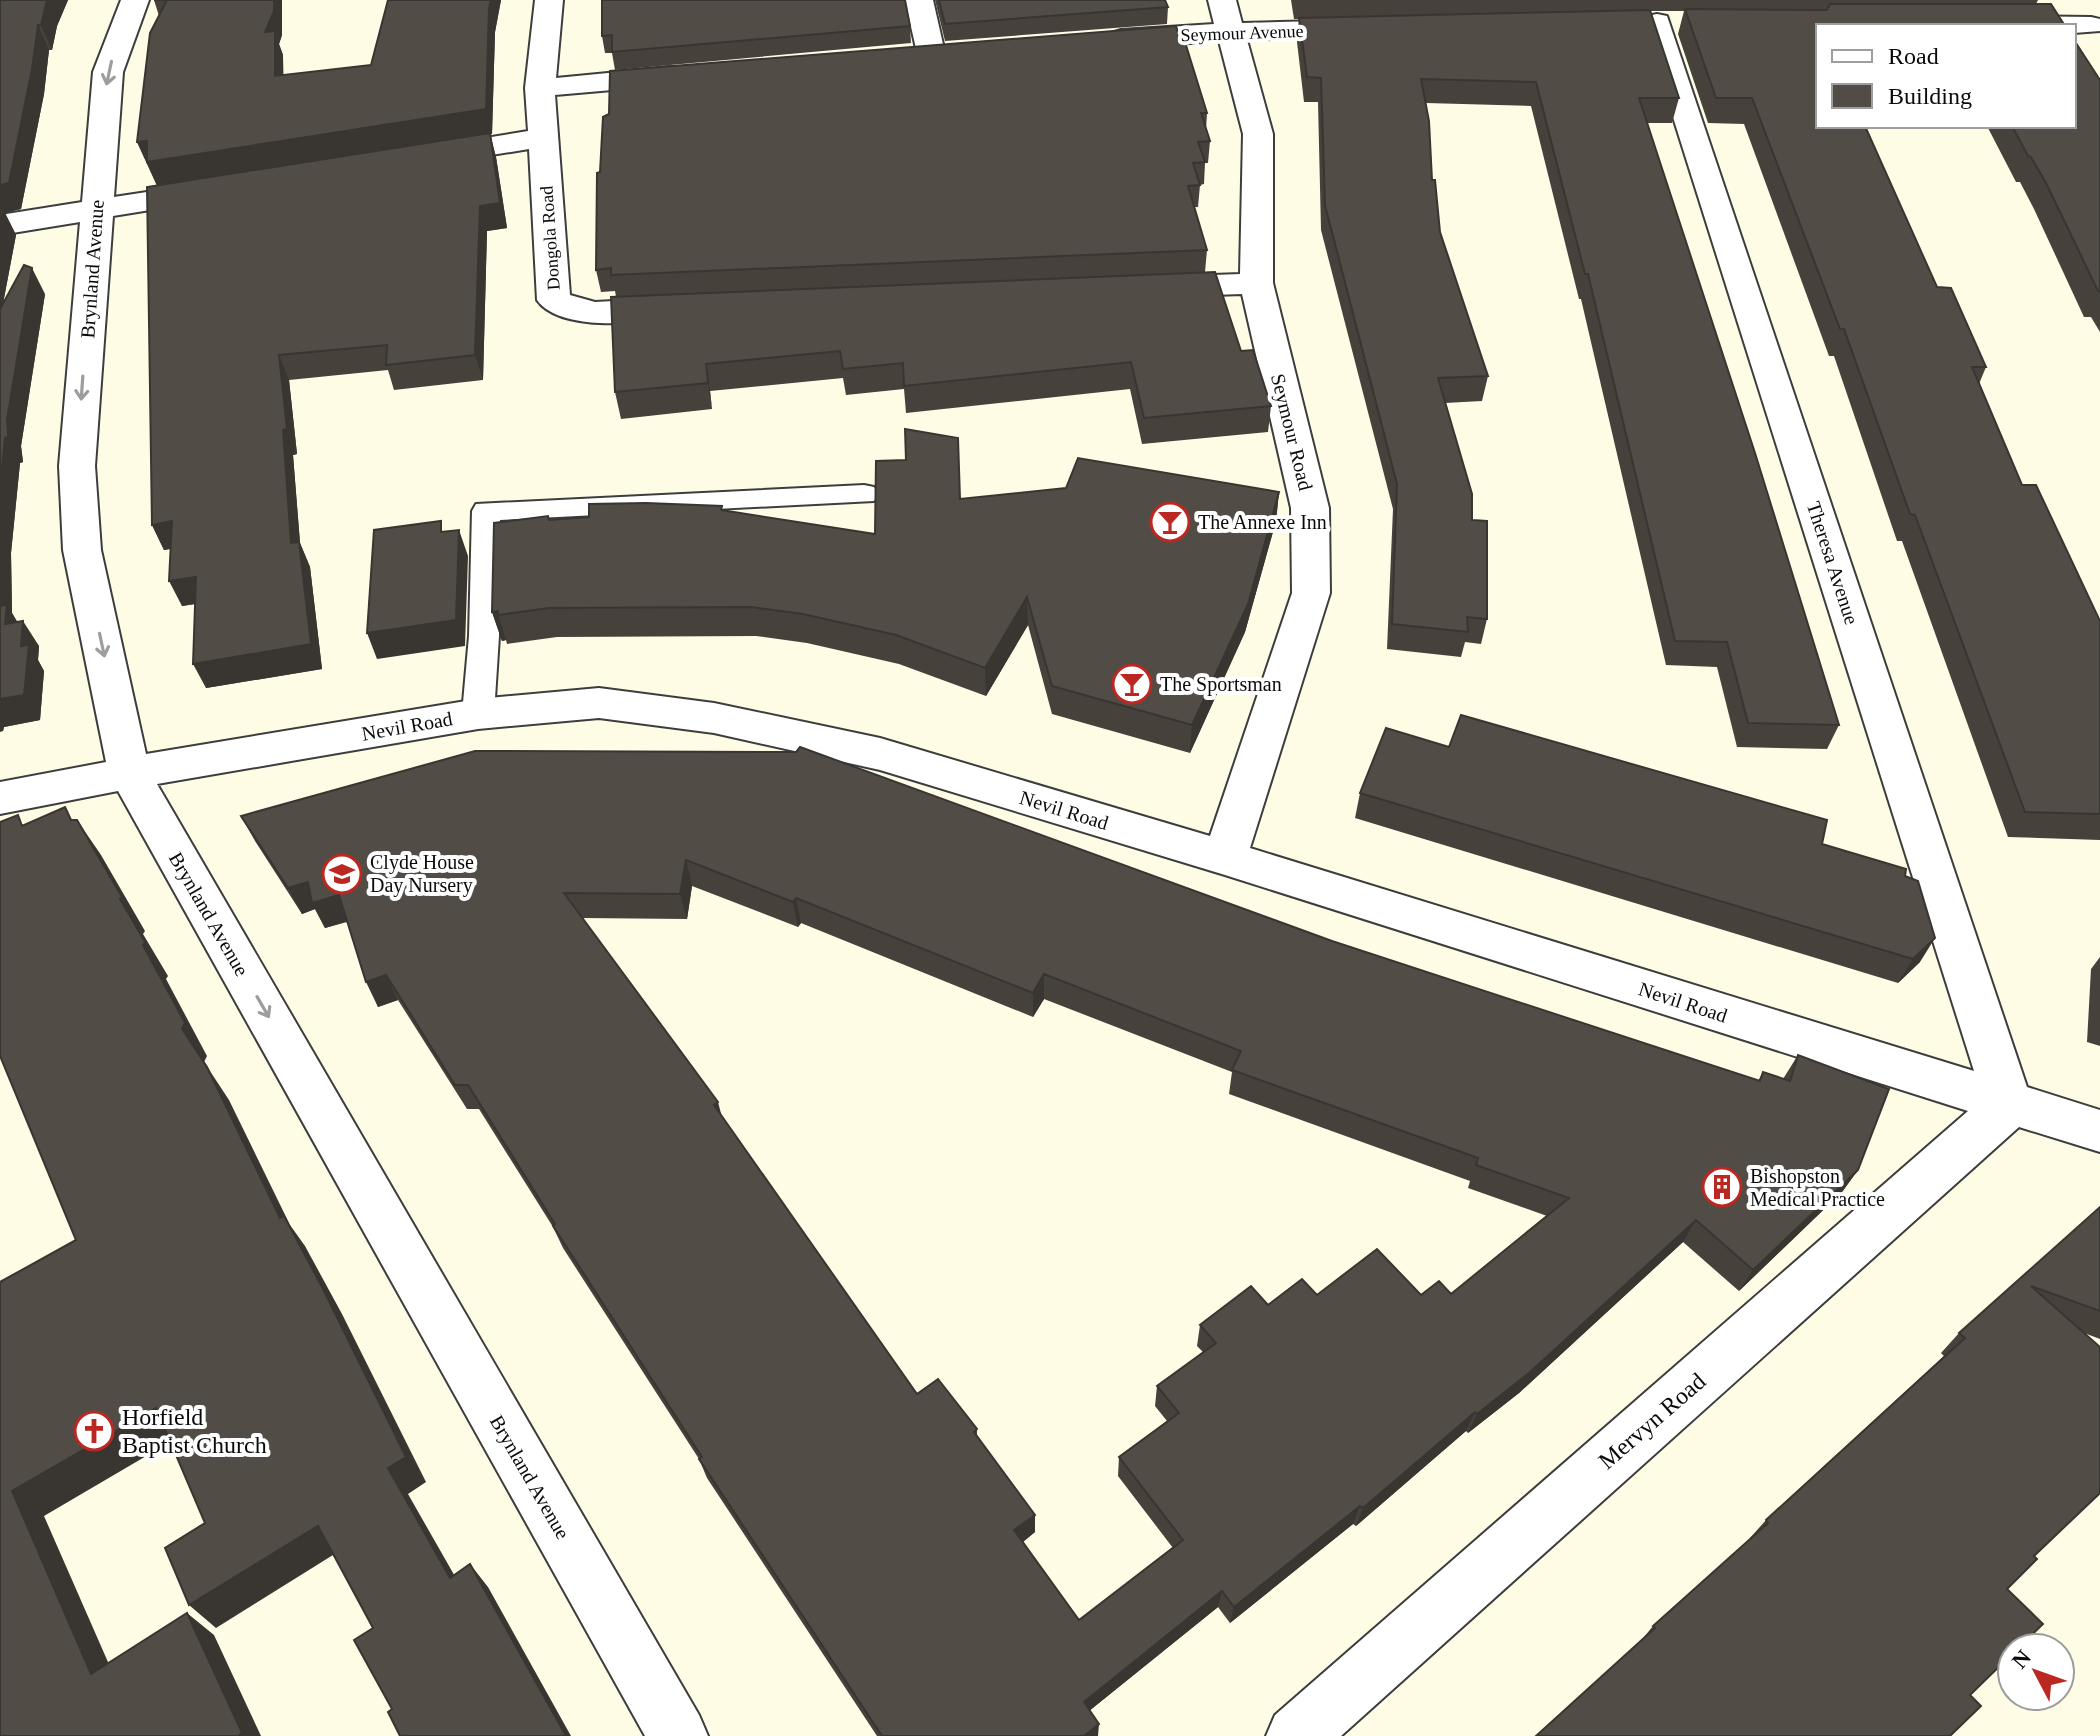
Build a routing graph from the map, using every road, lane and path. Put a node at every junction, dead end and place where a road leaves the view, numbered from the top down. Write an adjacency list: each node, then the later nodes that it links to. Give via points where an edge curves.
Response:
1 (135, 0): 18 (street, Brynland Avenue, one-way to 18, via 108,72)
2 (549, 0): 14 (street, Dongola Road)
3 (919, 0): 11 (street)
4 (2076, 0): 8 (street)
5 (1225, 16): 7 (street, Seymour Avenue); 9 (street, Seymour Avenue); 20 (street, Seymour Road, via 1258,134)
6 (1657, 22): 28 (street, Theresa Avenue)
7 (1387, 28)
8 (2095, 33)
9 (1088, 42)
10 (963, 51): 11 (street)
11 (931, 53): 12 (street)
12 (900, 56)
13 (697, 74): 14 (street)
14 (540, 88): 15 (street, Dongola Road)
15 (544, 137): 16 (street); 22 (street, Dongola Road, via 554,300 585,312)
16 (405, 160)
17 (235, 187): 18 (street)
18 (96, 210): 19 (street); 25 (street, Brynland Avenue, one-way to 25, via 77,480 82,550)
19 (0, 225)
20 (1256, 283): 21 (street); 27 (street, Seymour Road, via 1310,508 1311,593)
21 (1128, 288)
22 (697, 307)
23 (864, 494): 24 (lane, via 486,511)
24 (478, 714): 25 (street, Nevil Road); 27 (street, Nevil Road, via 599,703 714,718 880,754)
25 (129, 773): 26 (street, Nevil Road); 30 (street, Brynland Avenue, one-way to 30)
26 (0, 798)
27 (1225, 858): 28 (street, Nevil Road)
28 (2009, 1105): 29 (street, Nevil Road); 31 (street, Mervyn Road)
29 (2100, 1131)
30 (678, 1736)
31 (1296, 1736)

